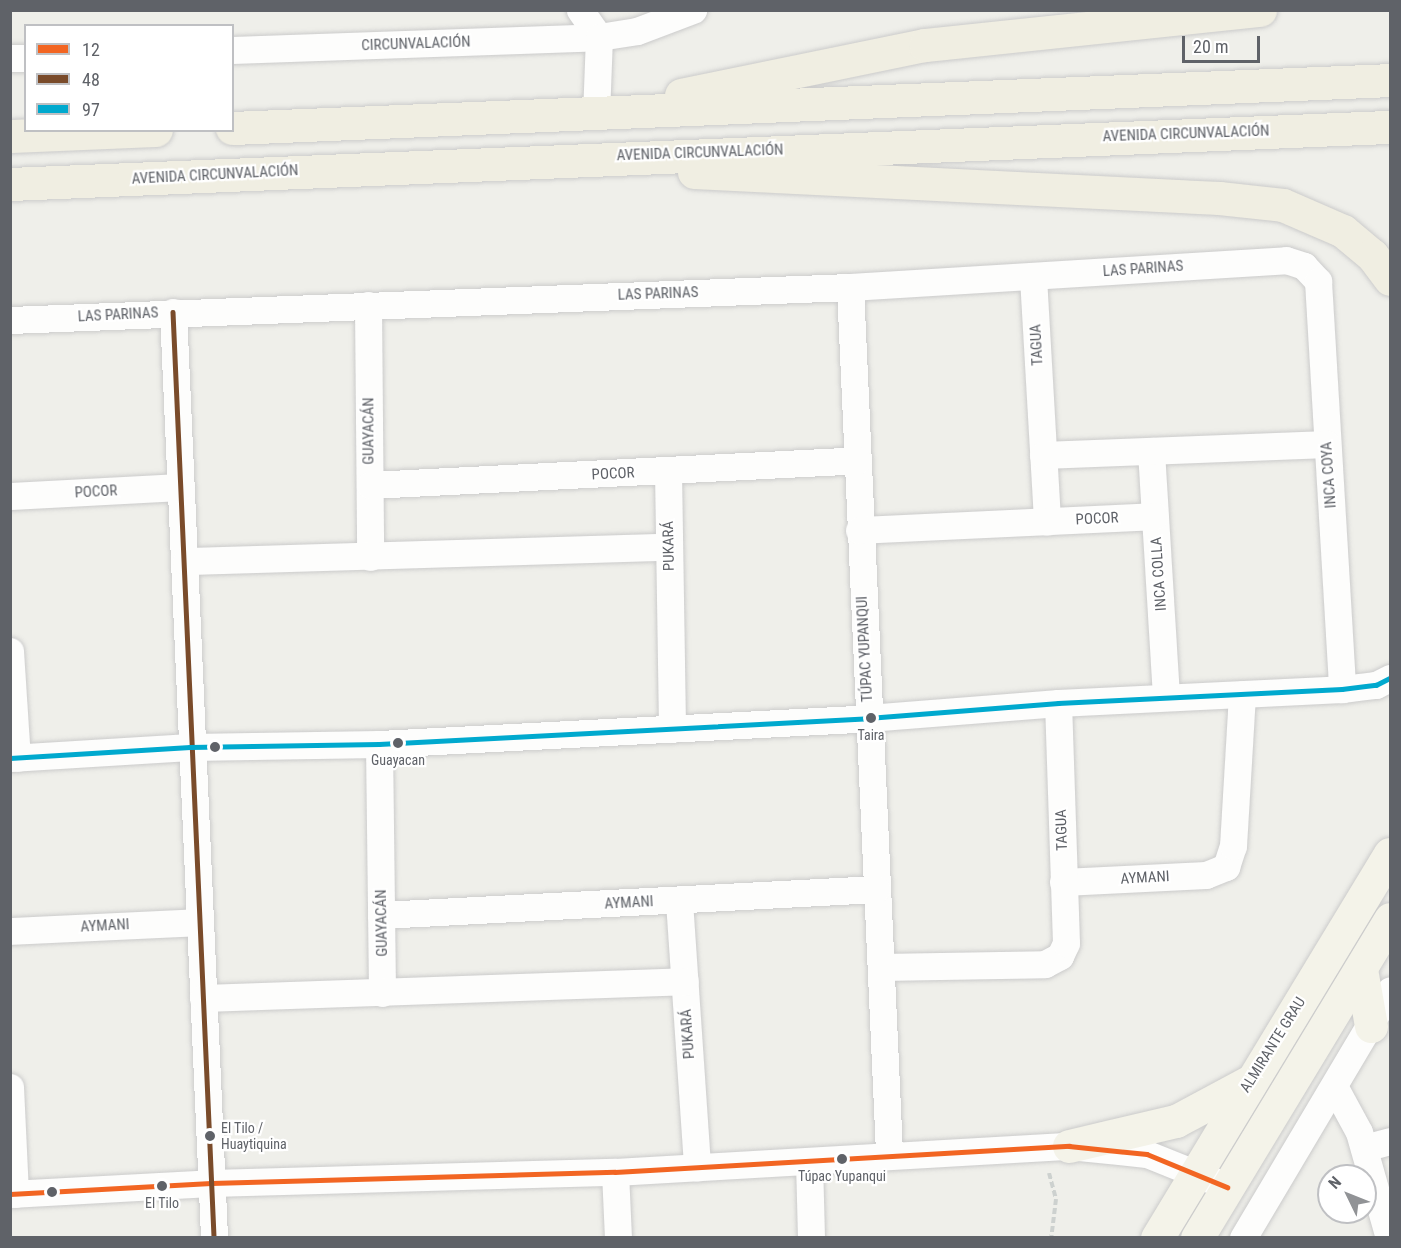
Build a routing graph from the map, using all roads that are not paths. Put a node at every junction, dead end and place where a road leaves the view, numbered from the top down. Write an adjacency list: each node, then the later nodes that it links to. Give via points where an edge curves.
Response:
1 (580, 10): 4 (street)
2 (693, 10): 4 (street, CIRCUNVALACIÓN, via 637,31)
3 (1260, 10): 7 (highway, via 925,45)
4 (599, 37): 5 (street, CIRCUNVALACIÓN); 7 (street)
5 (234, 50)
6 (1390, 80): 7 (highway)
7 (596, 115): 9 (highway)
8 (1390, 127): 12 (highway, AVENIDA CIRCUNVALACIÓN)
9 (234, 128)
10 (107, 132): 11 (highway)
11 (10, 136)
12 (485, 162): 13 (highway, AVENIDA CIRCUNVALACIÓN); 16 (highway, via 1283,205 1328,222 1372,255)
13 (10, 184)
14 (1304, 266): 15 (street, LAS PARINAS, via 1286,260); 21 (street, INCA COYA, via 1318,281)
15 (1033, 277): 17 (street, LAS PARINAS); 23 (street, TAGUA)
16 (1390, 279)
17 (850, 287): 18 (street, LAS PARINAS); 24 (street, TÚPAC YUPANQUI)
18 (368, 305): 19 (street, LAS PARINAS); 26 (street, GUAYACÁN)
19 (173, 312): 20 (street, LAS PARINAS); 27 (street)
20 (10, 320)
21 (1327, 444): 22 (street); 37 (street, INCA COYA)
22 (1151, 451): 23 (street); 29 (street, INCA COLLA)
23 (1044, 455): 30 (street, TAGUA)
24 (857, 460): 25 (street, POCOR); 31 (street, TÚPAC YUPANQUI)
25 (668, 471): 26 (street, POCOR); 32 (street, PUKARÁ)
26 (370, 485): 33 (street, GUAYACÁN)
27 (181, 488): 28 (street, POCOR); 34 (street)
28 (10, 496)
29 (1155, 516): 30 (street, POCOR); 39 (street, INCA COLLA)
30 (1047, 522): 31 (street, POCOR)
31 (859, 530): 41 (street, TÚPAC YUPANQUI)
32 (669, 547): 33 (street); 42 (street, PUKARÁ)
33 (370, 557): 34 (street)
34 (186, 561): 44 (street)
35 (10, 651): 45 (street)
36 (1390, 678): 37 (street, via 1376,685)
37 (1342, 689): 38 (street)
38 (1242, 694): 39 (street); 47 (street, AYMANI, via 1233,846 1226,867 1206,875)
39 (1166, 697): 40 (street)
40 (1058, 703): 41 (street); 47 (street, TAGUA)
41 (868, 718): 42 (street); 48 (street, TÚPAC YUPANQUI)
42 (672, 729): 43 (street)
43 (379, 744): 44 (street); 50 (street, GUAYACÁN)
44 (190, 747): 45 (street); 52 (street)
45 (14, 758)
46 (1390, 854): 61 (main road, ALMIRANTE GRAU)
47 (1063, 882): 54 (street, TAGUA, via 1066,943 1060,956 1045,964)
48 (876, 890): 49 (street, AYMANI); 54 (street, TÚPAC YUPANQUI)
49 (679, 901): 50 (street, AYMANI); 56 (street, PUKARÁ)
50 (381, 915): 58 (street, GUAYACÁN)
51 (1390, 919): 55 (main road)
52 (199, 922): 53 (street, AYMANI); 59 (street)
53 (10, 931)
54 (881, 967): 67 (street, TÚPAC YUPANQUI)
55 (1361, 969): 60 (main road); 73 (main road)
56 (684, 981): 58 (street); 69 (street, PUKARÁ)
57 (1390, 990): 60 (street)
58 (382, 993): 59 (street)
59 (203, 998): 72 (street)
60 (1371, 1026): 62 (street)
61 (1251, 1081): 65 (main road, via 1176,1121); 70 (main road, ALMIRANTE GRAU)
62 (1334, 1086): 66 (street, via 1350,1110); 80 (street)
63 (10, 1087): 74 (street)
64 (1390, 1141): 66 (street)
65 (1056, 1147): 67 (street); 70 (street, via 1147,1154)
66 (1364, 1148): 81 (street)
67 (889, 1154): 68 (street)
68 (809, 1161): 69 (street); 77 (street)
69 (697, 1167): 71 (street)
70 (1194, 1171): 73 (street); 78 (main road, ALMIRANTE GRAU)
71 (615, 1172): 72 (street); 76 (street)
72 (212, 1183): 74 (street); 75 (street)
73 (1227, 1187): 79 (main road)
74 (13, 1194)
75 (214, 1238)
76 (618, 1238)
77 (811, 1238)
78 (1157, 1238)
79 (1197, 1238)
80 (1243, 1238)
81 (1389, 1238)

